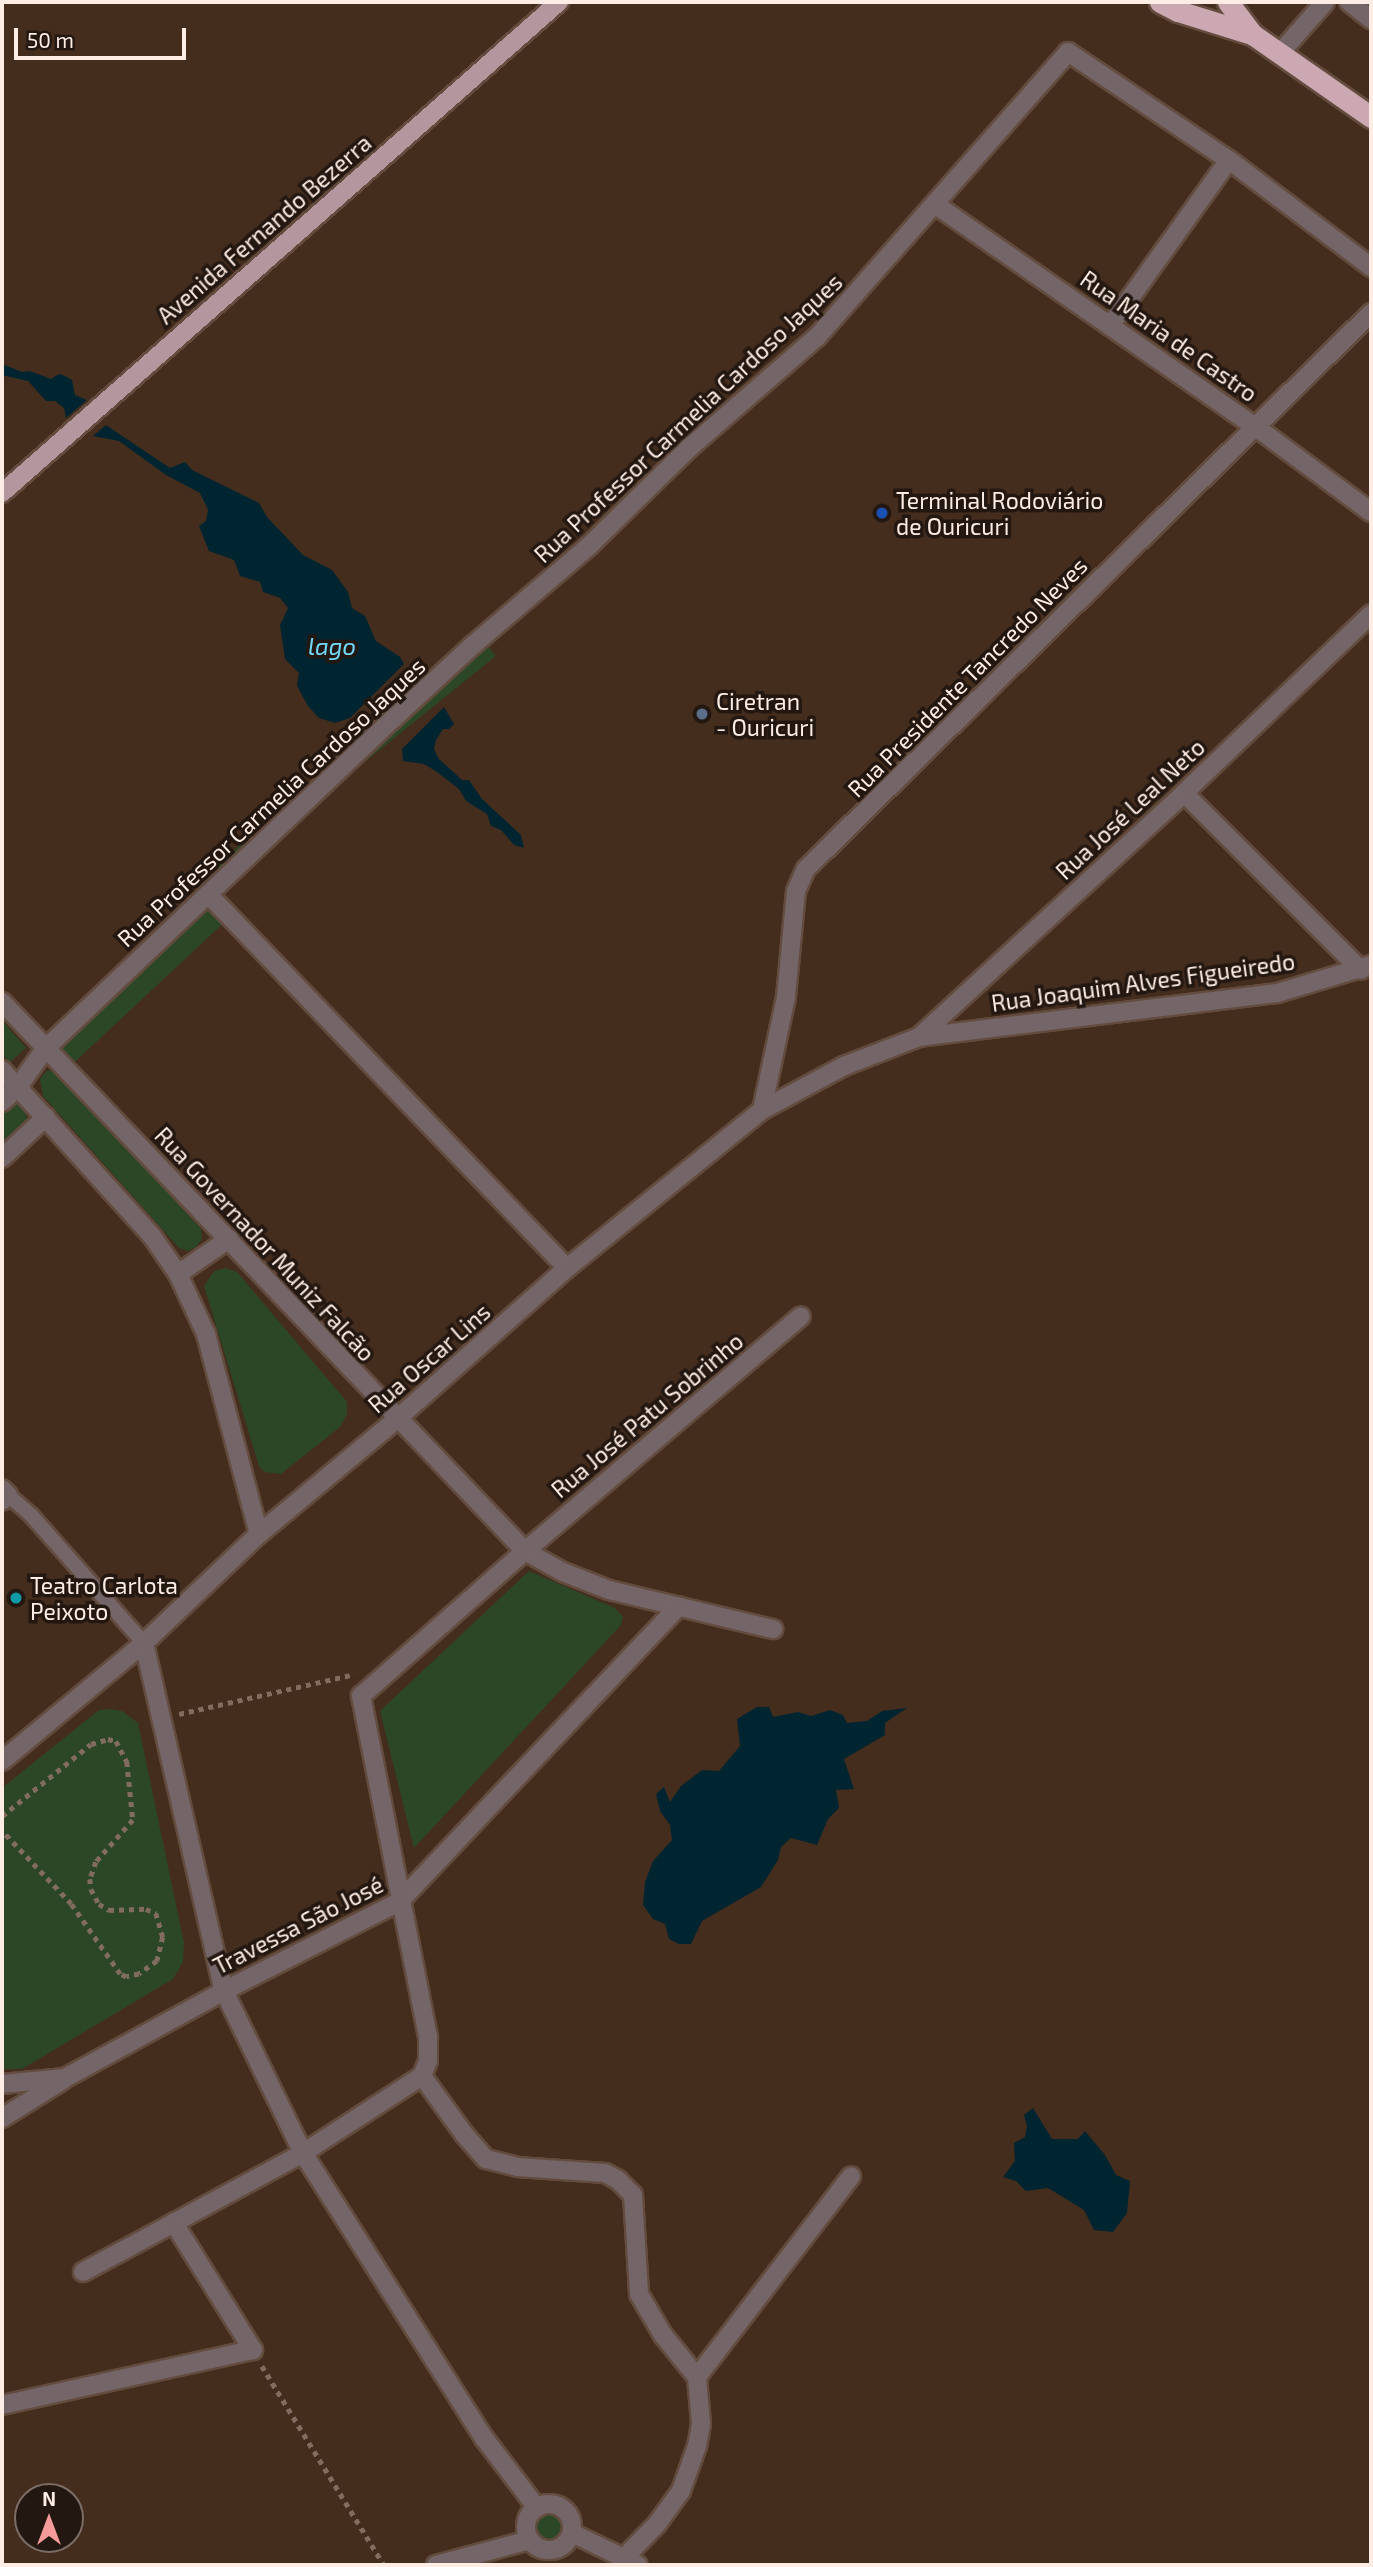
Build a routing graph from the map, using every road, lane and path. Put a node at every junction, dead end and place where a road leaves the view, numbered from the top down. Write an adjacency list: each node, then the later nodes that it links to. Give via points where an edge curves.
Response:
1 (559, 2): 16 (main road, Avenida Fernando Bezerra)
2 (1160, 2): 7 (highway, via 1178,12)
3 (1228, 2): 7 (highway)
4 (1325, 2): 8 (street)
5 (1349, 2): 6 (street)
6 (1371, 19)
7 (1252, 34): 8 (highway)
8 (1280, 53): 9 (highway)
9 (1371, 117)
10 (1229, 160): 11 (street, Rua Professor Carmelia Cardoso Jaques, via 1068,52); 12 (street, Rua Professor Carmelia Cardoso Jaques); 14 (street)
11 (936, 205): 14 (street, Rua Maria de Castro); 20 (street, Rua Professor Carmelia Cardoso Jaques, via 817,337 688,449 589,546 473,645)
12 (1371, 268)
13 (1371, 313): 15 (street, Rua Presidente Tancredo Neves)
14 (1110, 326): 15 (street, Rua Maria de Castro)
15 (1256, 427): 17 (street, Rua Maria de Castro); 28 (street, Rua Presidente Tancredo Neves, via 806,869 796,891 786,997)
16 (2, 494)
17 (1371, 512)
18 (1371, 614): 19 (street, Rua José Leal Neto)
19 (1184, 793): 21 (street); 23 (street, Rua José Leal Neto)
20 (208, 894): 24 (street, Rua Professor Carmelia Cardoso Jaques); 32 (street)
21 (1366, 968): 23 (street, Rua Joaquim Alves Figueiredo, via 1277,993)
22 (2, 1002): 24 (street, Rua Governador Muniz Falcão)
23 (919, 1037): 28 (street, Rua Oscar Lins, via 844,1066)
24 (45, 1049): 26 (street, Rua Professor Carmelia Cardoso Jaques); 31 (street, Rua Governador Muniz Falcão)
25 (2, 1070): 26 (street)
26 (18, 1087): 27 (street, Rua Professor Carmelia Cardoso Jaques); 29 (street)
27 (2, 1102)
28 (762, 1110): 32 (street, Rua Oscar Lins)
29 (46, 1117): 30 (street); 33 (street, via 152,1236)
30 (2, 1158)
31 (229, 1238): 33 (street); 35 (street, Rua Governador Muniz Falcão)
32 (567, 1268): 35 (street, Rua Oscar Lins)
33 (178, 1274): 37 (street, via 198,1310)
34 (801, 1316): 38 (street, Rua José Patu Sobrinho)
35 (397, 1419): 37 (street, Rua Oscar Lins); 38 (street, Rua Governador Muniz Falcão)
36 (4, 1495): 41 (lane, via 31,1515)
37 (259, 1534): 41 (street, Rua Oscar Lins)
38 (525, 1551): 39 (street, Rua Governador Muniz Falcão, via 608,1590); 42 (street, Rua José Patu Sobrinho)
39 (679, 1606): 40 (street, Rua Governador Muniz Falcão); 47 (street, Travessa São José)
40 (773, 1629)
41 (144, 1643): 43 (street); 44 (street, Rua Oscar Lins)
42 (361, 1696): 43 (path, via 357,1674); 47 (street)
43 (161, 1718): 48 (street)
44 (2, 1761)
45 (2, 1816): 46 (path, via 91,1744 116,1741 127,1762 133,1820 96,1862 91,1889 99,1904 109,1910 156,1913 163,1937 157,1961 139,1974 120,1974 71,1904)
46 (2, 1831)
47 (399, 1902): 48 (street, Travessa São José); 49 (street, via 428,2037 428,2061)
48 (224, 1991): 50 (street, Travessa São José); 53 (street)
49 (422, 2076): 53 (street); 58 (street, via 486,2159 517,2167 605,2173 624,2184 633,2195 639,2294 663,2335)
50 (65, 2078): 51 (street, Travessa São José); 52 (street)
51 (2, 2084)
52 (2, 2119)
53 (303, 2153): 55 (street); 60 (street, via 484,2438)
54 (851, 2176): 58 (street)
55 (174, 2223): 56 (street); 57 (street)
56 (83, 2272)
57 (253, 2350): 59 (street); 64 (path)
58 (697, 2377): 63 (street, via 701,2424 691,2467 668,2510)
59 (2, 2405)
60 (537, 2508): 61 (street, via 552,2505 566,2512); 62 (street, via 528,2518)
61 (572, 2533): 62 (street, via 557,2549 541,2549); 63 (street)
62 (530, 2540): 65 (street)
63 (631, 2562)
64 (384, 2565)
65 (436, 2565)

